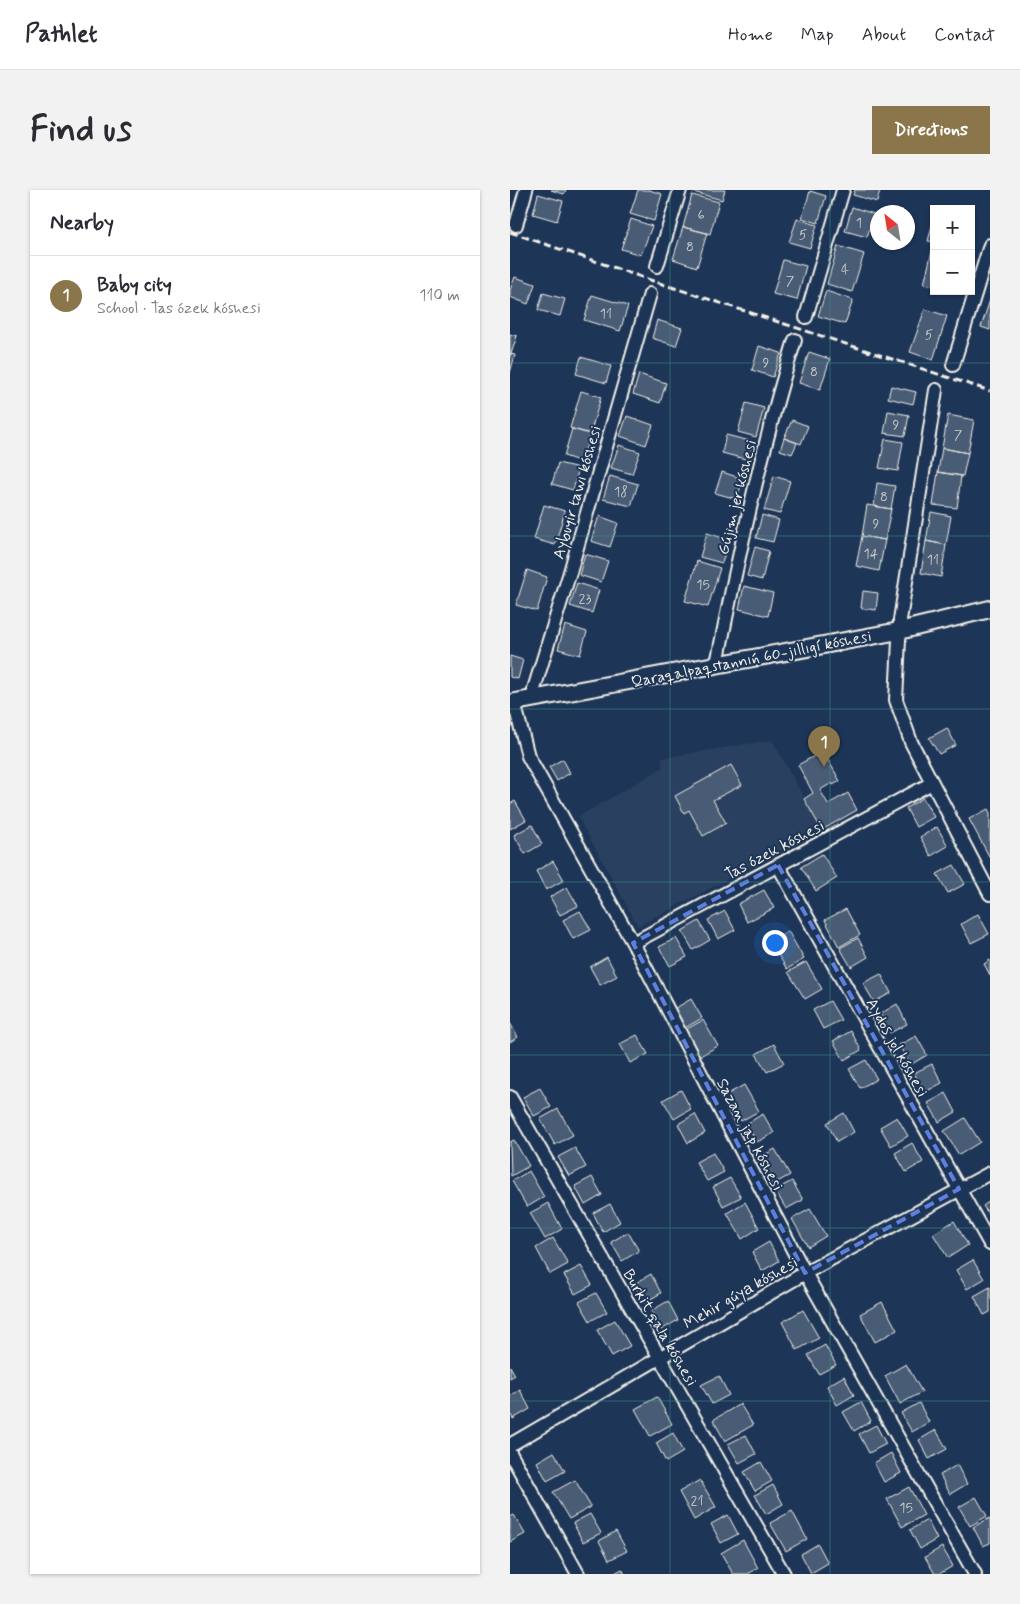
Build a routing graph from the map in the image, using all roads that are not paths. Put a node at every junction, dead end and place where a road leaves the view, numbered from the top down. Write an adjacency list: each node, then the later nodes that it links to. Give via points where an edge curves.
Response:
1 (526, 190): 4 (street)
2 (680, 190): 6 (street)
3 (843, 190): 8 (street)
4 (516, 224)
5 (990, 245): 10 (street)
6 (657, 266)
7 (650, 294): 15 (street, Aybuyir tawı kóshesi, via 534,689)
8 (806, 317)
9 (795, 340): 14 (street, Gújim jer kóshesi, via 742,540)
10 (953, 365)
11 (936, 390): 13 (street)
12 (990, 608): 13 (street, Qaraqalpaqstannıń 60-jıllıǵı kóshesi)
13 (899, 631): 14 (street, Qaraqalpaqstannıń 60-jıllıǵı kóshesi); 17 (street, via 896,700 911,742)
14 (717, 664): 15 (street, Qaraqalpaqstannıń 60-jıllıǵı kóshesi)
15 (534, 699): 16 (street, Qaraqalpaqstannıń 60-jıllıǵı kóshesi)
16 (512, 702): 20 (street, Sazan jap kóshesi, via 528,756)
17 (932, 783): 18 (street, Tas ózek kóshesi); 19 (street)
18 (778, 865): 20 (street, Tas ózek kóshesi); 23 (street, Aydos jol kóshesi)
19 (990, 894)
20 (633, 943): 25 (street, Sazan jap kóshesi)
21 (510, 1097): 26 (street, Burkit qala kóshesi)
22 (990, 1173): 23 (street, Mehir gúyа kóshesi)
23 (959, 1189): 24 (street, Aydos jol kóshesi); 25 (street, Mehir gúyа kóshesi)
24 (990, 1244)
25 (805, 1273): 26 (street, Mehir gúyа kóshesi); 31 (street, Sazan jap kóshesi)
26 (659, 1357): 27 (street, Mehir gúyа kóshesi); 30 (street, Burkit qala kóshesi)
27 (510, 1445)
28 (510, 1453): 29 (street)
29 (578, 1574)
30 (784, 1574)
31 (975, 1574)

